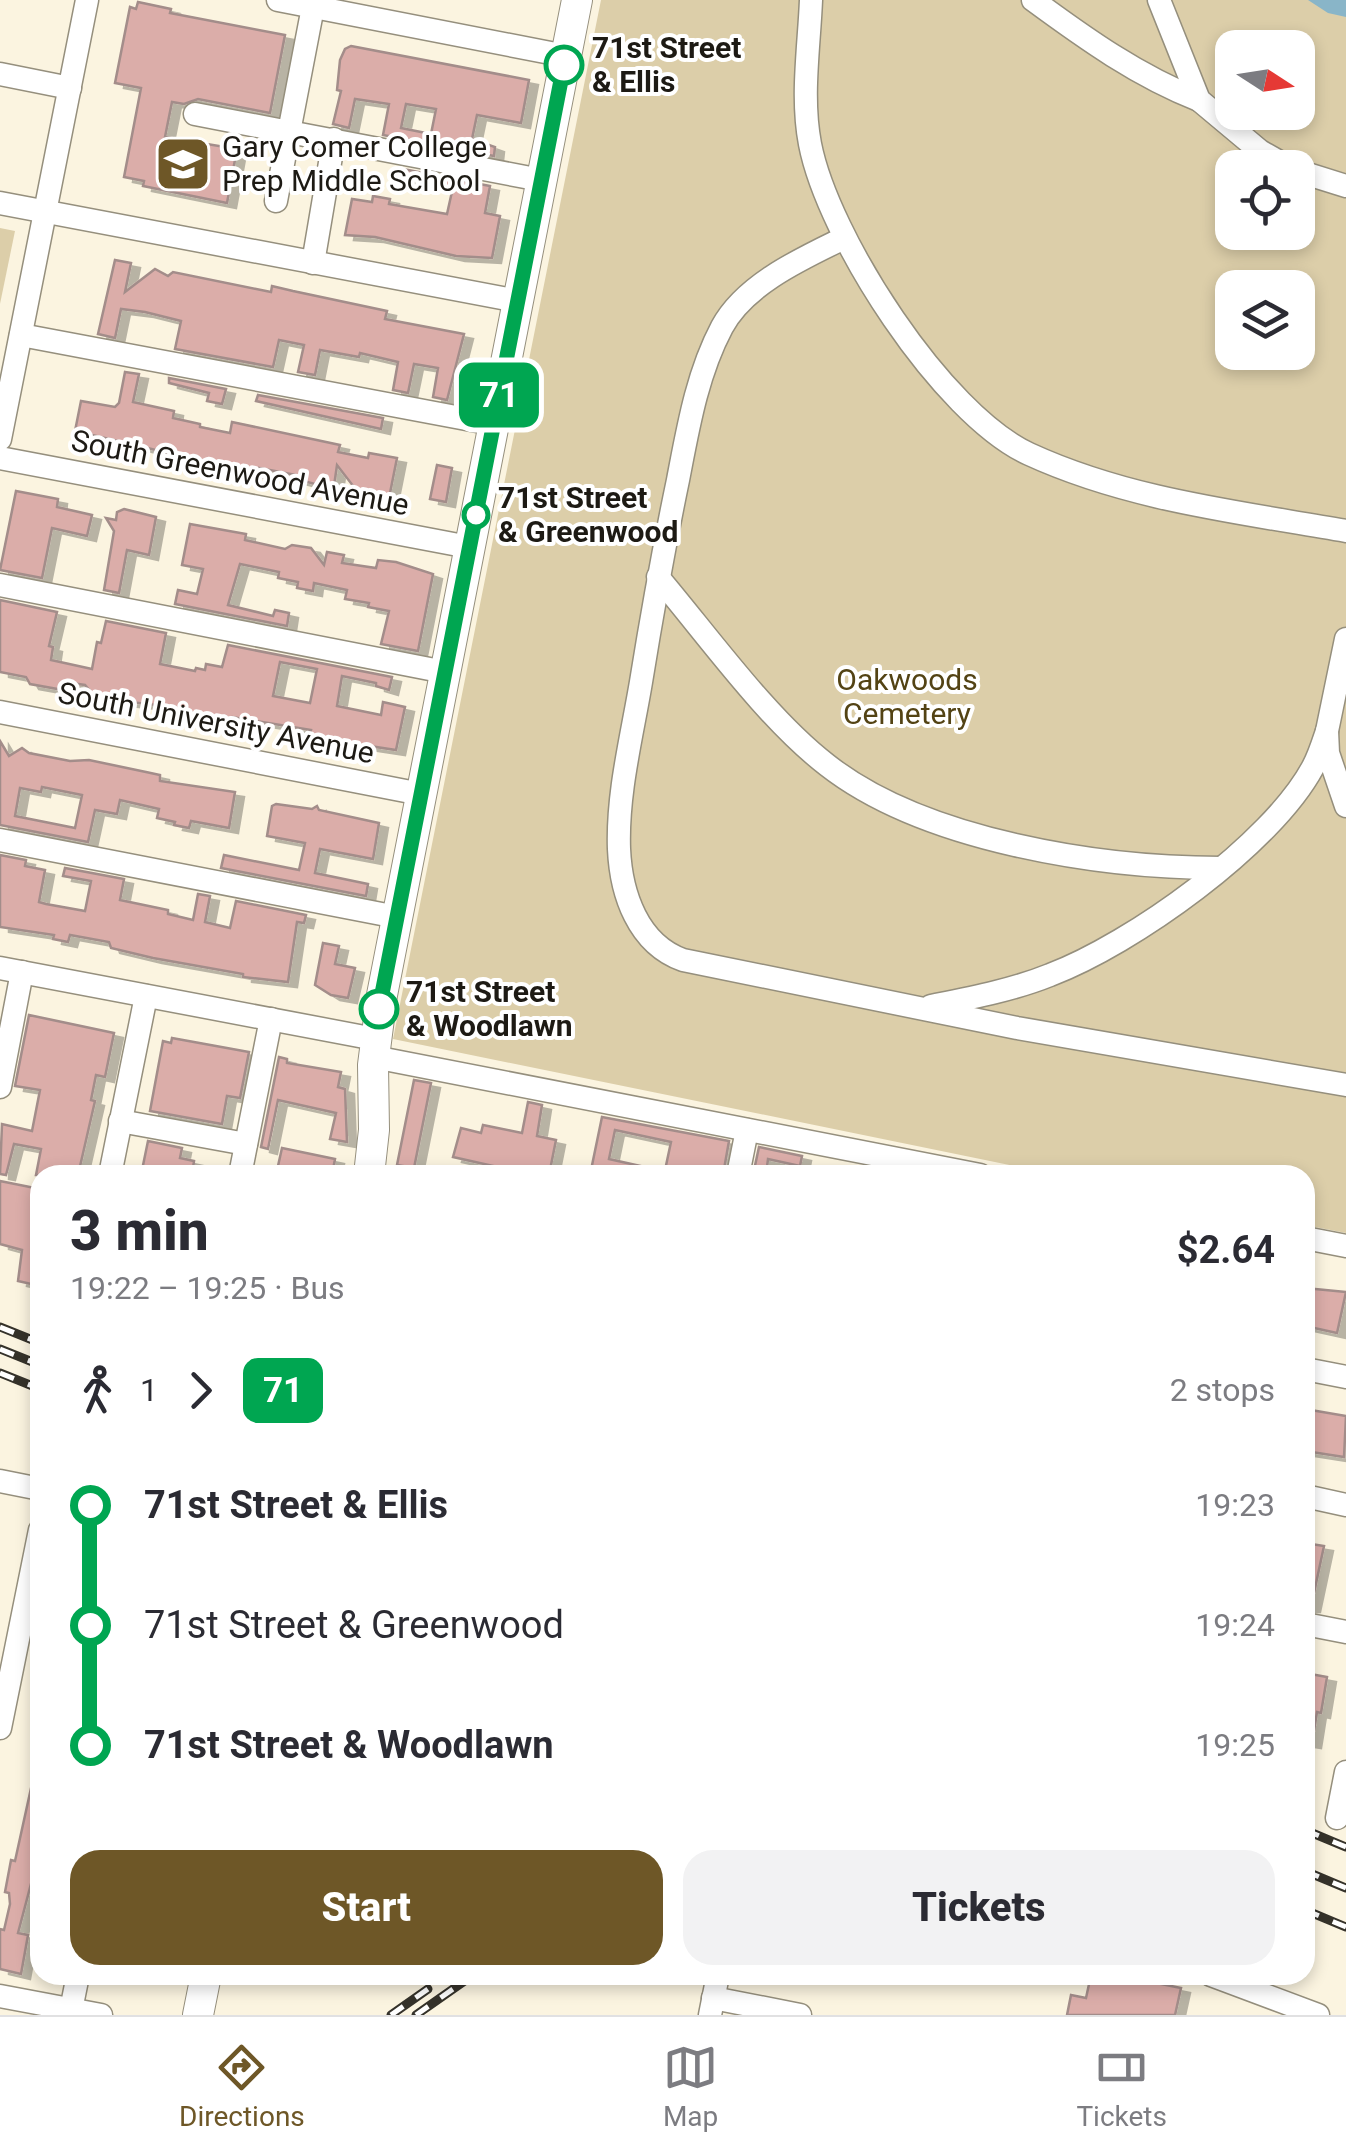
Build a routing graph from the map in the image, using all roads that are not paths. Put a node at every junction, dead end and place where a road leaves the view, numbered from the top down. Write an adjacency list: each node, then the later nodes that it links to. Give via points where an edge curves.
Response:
1 (87, 0): 10 (street)
2 (278, 0): 7 (street)
3 (577, 0): 8 (main road)
4 (811, 0): 22 (street, via 809,140)
5 (1034, 0): 11 (street, via 1092,44)
6 (1159, 0): 11 (street)
7 (313, 7): 8 (street); 13 (street)
8 (566, 56): 17 (main road)
9 (0, 74): 10 (street)
10 (70, 88): 21 (street)
11 (1199, 100): 15 (street)
12 (195, 114): 13 (street)
13 (289, 132): 14 (street); 19 (street)
14 (334, 139): 17 (street); 23 (street)
15 (1259, 150)
16 (1315, 176): 18 (street)
17 (541, 180): 24 (main road)
18 (1346, 186)
19 (276, 200)
20 (0, 203): 21 (street)
21 (45, 212): 23 (street); 25 (street)
22 (844, 238): 29 (street, via 946,385 984,424 1025,452 1136,493); 31 (street, via 748,296 724,323 691,415)
23 (313, 262): 24 (street)
24 (518, 301): 26 (main road)
25 (21, 335): 26 (street); 27 (street)
26 (494, 424): 30 (main road)
27 (0, 439)
28 (0, 458): 30 (street, South Greenwood Avenue)
29 (1346, 532)
30 (469, 547): 34 (main road)
31 (658, 577): 40 (street, via 776,716 850,782 922,816 1031,848 1135,865); 44 (street, via 619,850 643,932 683,960)
32 (0, 585): 34 (street)
33 (1346, 639): 36 (street)
34 (445, 672): 37 (main road)
35 (0, 712): 37 (street, South University Avenue)
36 (1328, 731): 38 (street, via 1328,753); 40 (street, via 1294,795)
37 (421, 794): 41 (main road)
38 (1346, 806)
39 (0, 840): 41 (street)
40 (1222, 868): 44 (street, via 1081,962)
41 (396, 918): 46 (main road)
42 (11, 970): 43 (street); 48 (street)
43 (146, 996): 45 (street); 49 (street)
44 (922, 1008): 47 (street)
45 (271, 1019): 46 (street); 51 (street)
46 (374, 1048): 50 (street); 54 (main road)
47 (1346, 1086)
48 (0, 1087)
49 (120, 1121): 51 (street); 52 (street)
50 (747, 1130): 55 (street); 56 (street)
51 (246, 1144): 53 (street)
52 (112, 1165)
53 (242, 1165)
54 (370, 1165)
55 (740, 1165)
56 (928, 1165)
57 (1315, 1240): 58 (street)
58 (1346, 1246)
59 (1315, 1371): 60 (street)
60 (1346, 1377)
61 (0, 1481): 62 (street)
62 (30, 1487)
63 (1315, 1498): 64 (street)
64 (1346, 1504)
65 (30, 1580): 68 (street)
66 (1315, 1626): 67 (street)
67 (1346, 1632)
68 (0, 1728)
69 (1346, 1772): 70 (street)
70 (1338, 1818)
71 (76, 1985): 76 (street)
72 (204, 1985): 78 (main road)
73 (1238, 1985): 80 (street)
74 (0, 1996): 76 (street)
75 (714, 1996): 79 (street)
76 (71, 2012): 77 (street)
77 (101, 2015)
78 (198, 2015)
79 (800, 2015)
80 (1318, 2015)

